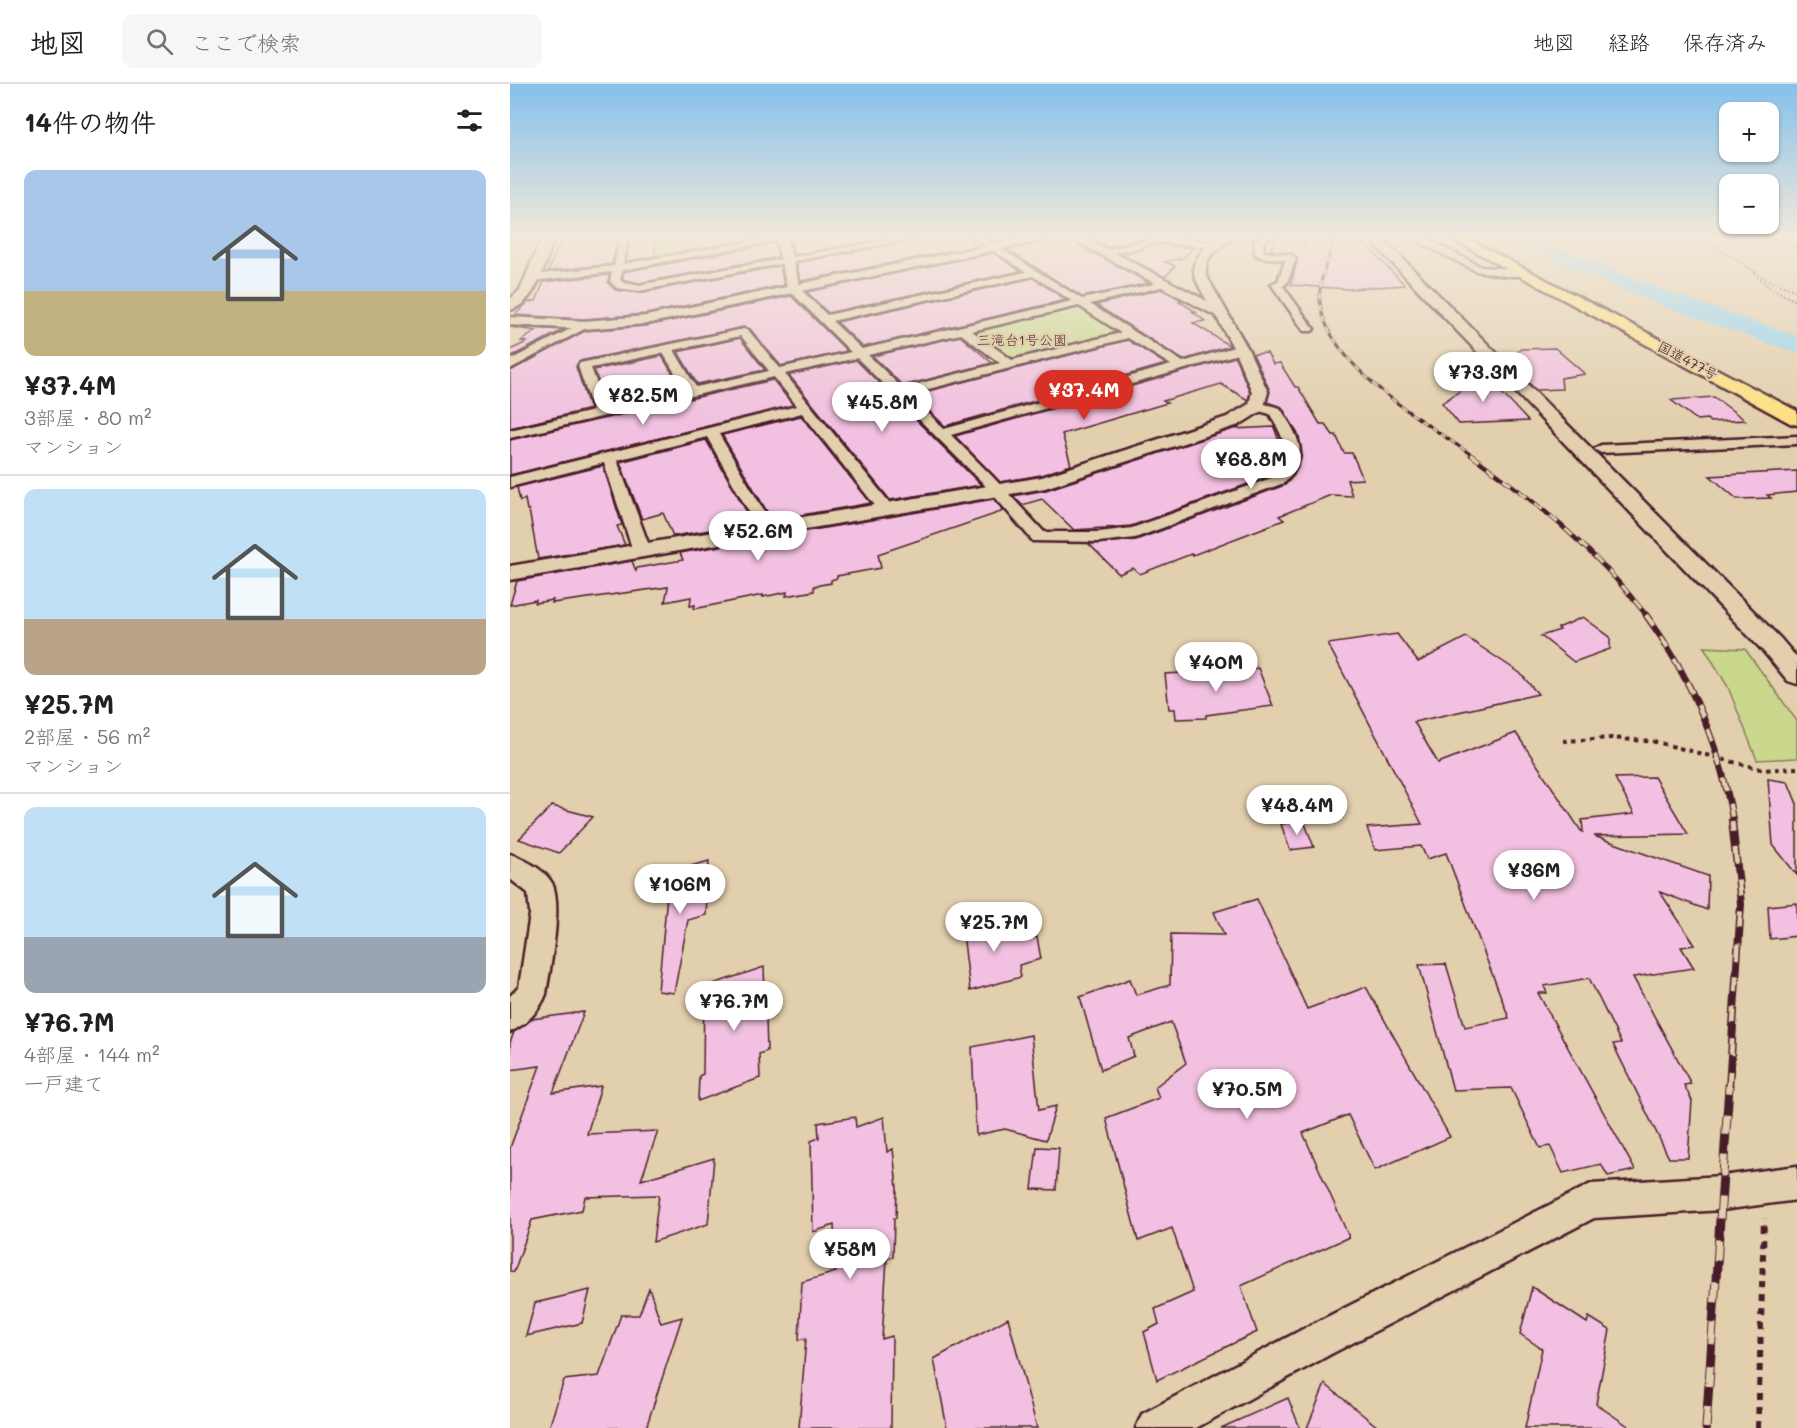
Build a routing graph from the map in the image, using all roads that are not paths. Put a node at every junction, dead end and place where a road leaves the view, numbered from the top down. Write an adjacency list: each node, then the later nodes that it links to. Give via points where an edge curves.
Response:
1 (754, 298): 15 (street, via 657,319)
2 (803, 298): 13 (street)
3 (922, 298): 13 (street)
4 (1074, 298): 11 (street)
5 (1100, 298): 11 (street)
6 (1192, 298): 12 (street)
7 (1213, 298): 12 (street)
8 (1286, 298): 16 (street)
9 (1433, 298): 44 (street)
10 (1571, 298): 31 (highway, 国道477号)
11 (1081, 302): 17 (street); 18 (street)
12 (1221, 313): 20 (street)
13 (825, 319): 21 (street)
14 (510, 321): 15 (street)
15 (584, 326): 22 (street)
16 (1308, 329)
17 (963, 330): 21 (street); 23 (street)
18 (1129, 333): 23 (street); 24 (street)
19 (667, 349): 25 (street, via 744,332); 26 (street); 30 (street, via 584,366)
20 (1241, 349): 24 (street); 28 (street, via 1260,392)
21 (859, 353): 25 (street); 27 (street)
22 (510, 365)
23 (1010, 365): 27 (street)
24 (1181, 366): 34 (street)
25 (776, 373): 26 (street); 29 (street)
26 (693, 392): 30 (street)
27 (899, 393): 34 (street)
28 (1257, 406): 39 (street, via 1233,421 1082,472); 39 (street, via 1275,411 1283,426 1296,456 1287,474 1264,487 1151,529 1114,536 1039,537)
29 (805, 408): 32 (street); 40 (street)
30 (601, 413): 33 (street)
31 (1797, 418)
32 (711, 432): 37 (street); 41 (street)
33 (510, 434)
34 (940, 434): 39 (street)
35 (1797, 440): 36 (street)
36 (1601, 449)
37 (609, 457): 38 (street); 42 (street)
38 (510, 482)
39 (996, 492): 40 (street)
40 (887, 510): 41 (street)
41 (767, 530): 42 (street)
42 (642, 551): 43 (street)
43 (510, 571)
44 (1797, 675)
45 (510, 865): 46 (street, via 530,876 541,888 543,914 532,994)
46 (510, 1017)
47 (1781, 1185): 48 (street, via 1722,1193 1591,1201 1318,1341)
48 (1167, 1426)

